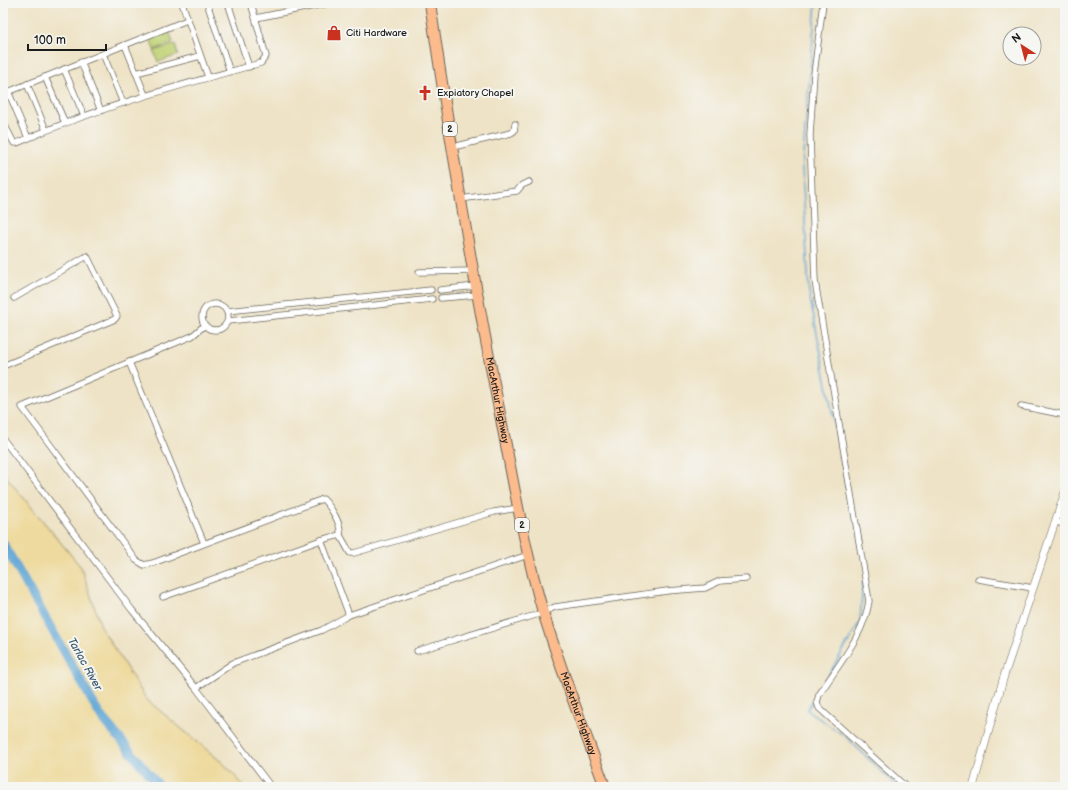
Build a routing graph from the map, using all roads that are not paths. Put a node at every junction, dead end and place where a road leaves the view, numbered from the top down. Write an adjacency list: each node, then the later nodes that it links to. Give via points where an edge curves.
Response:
1 (182, 3): 9 (street)
2 (207, 3): 16 (street)
3 (228, 3): 14 (street)
4 (251, 3): 8 (street)
5 (329, 3): 8 (street)
6 (430, 3): 31 (highway, MacArthur Highway / 2)
7 (823, 3): 74 (street, via 810,135 815,281 869,601 861,628 817,702 819,708)
8 (256, 18): 14 (street, via 266,56 261,64)
9 (187, 20): 10 (street); 12 (street)
10 (125, 45): 11 (street); 17 (street)
11 (103, 54): 13 (street); 23 (street)
12 (200, 56): 17 (street); 19 (street)
13 (82, 62): 15 (street); 24 (street)
14 (249, 66): 16 (street)
15 (64, 69): 18 (street); 25 (street)
16 (230, 72): 19 (street)
17 (136, 73): 22 (street)
18 (45, 77): 20 (street); 27 (street)
19 (208, 78): 22 (street)
20 (27, 84): 21 (street); 29 (street)
21 (6, 92): 30 (street)
22 (145, 95): 23 (street)
23 (123, 103): 24 (street)
24 (101, 111): 25 (street)
25 (84, 116): 27 (street)
26 (3, 122): 30 (street, via 14,143)
27 (65, 123): 29 (street)
28 (514, 124): 31 (street, via 514,131 511,133)
29 (46, 130): 30 (street)
30 (28, 138)
31 (453, 147): 33 (highway, MacArthur Highway / 2)
32 (529, 182): 33 (street, via 522,185 518,191)
33 (461, 199): 34 (highway, MacArthur Highway / 2)
34 (473, 271): 35 (street); 38 (highway, MacArthur Highway / 2)
35 (419, 272)
36 (431, 290): 39 (street)
37 (440, 290): 38 (street)
38 (476, 290): 41 (street); 57 (highway, MacArthur Highway / 2)
39 (377, 296): 43 (street); 44 (street)
40 (14, 298): 52 (street, via 89,256 117,316 114,320 71,339)
41 (441, 298)
42 (432, 299): 44 (street)
43 (330, 301): 45 (street); 46 (street)
44 (380, 305): 46 (street)
45 (282, 306): 47 (street); 48 (street)
46 (332, 310): 48 (street)
47 (227, 311): 49 (street); 50 (street, via 219,304 206,307 202,314)
48 (283, 315): 49 (street)
49 (228, 322): 50 (street, via 217,330)
50 (205, 325): 51 (street, via 192,336)
51 (129, 362): 62 (street); 62 (street, via 22,407 136,560 144,564 153,563)
52 (3, 366)
53 (1021, 406): 54 (street)
54 (1065, 415)
55 (3, 438): 71 (street, via 132,610)
56 (1065, 492): 58 (street)
57 (518, 508): 60 (street, via 494,512 354,553 350,553); 63 (highway, MacArthur Highway / 2)
58 (1056, 522): 59 (street); 66 (street)
59 (1065, 524)
60 (340, 534): 61 (street); 62 (street, via 341,530 323,499)
61 (321, 540): 67 (street); 69 (street)
62 (204, 543)
63 (528, 555): 68 (highway, MacArthur Highway / 2); 69 (street)
64 (746, 579): 68 (street, via 720,581 705,588 633,596)
65 (978, 579): 66 (street)
66 (1032, 588): 75 (street)
67 (163, 597)
68 (543, 611): 70 (street); 73 (highway, MacArthur Highway / 2)
69 (348, 615): 71 (street, via 322,630 233,663)
70 (417, 651)
71 (196, 688): 72 (street)
72 (272, 787)
73 (605, 787)
74 (906, 787)
75 (973, 787)

